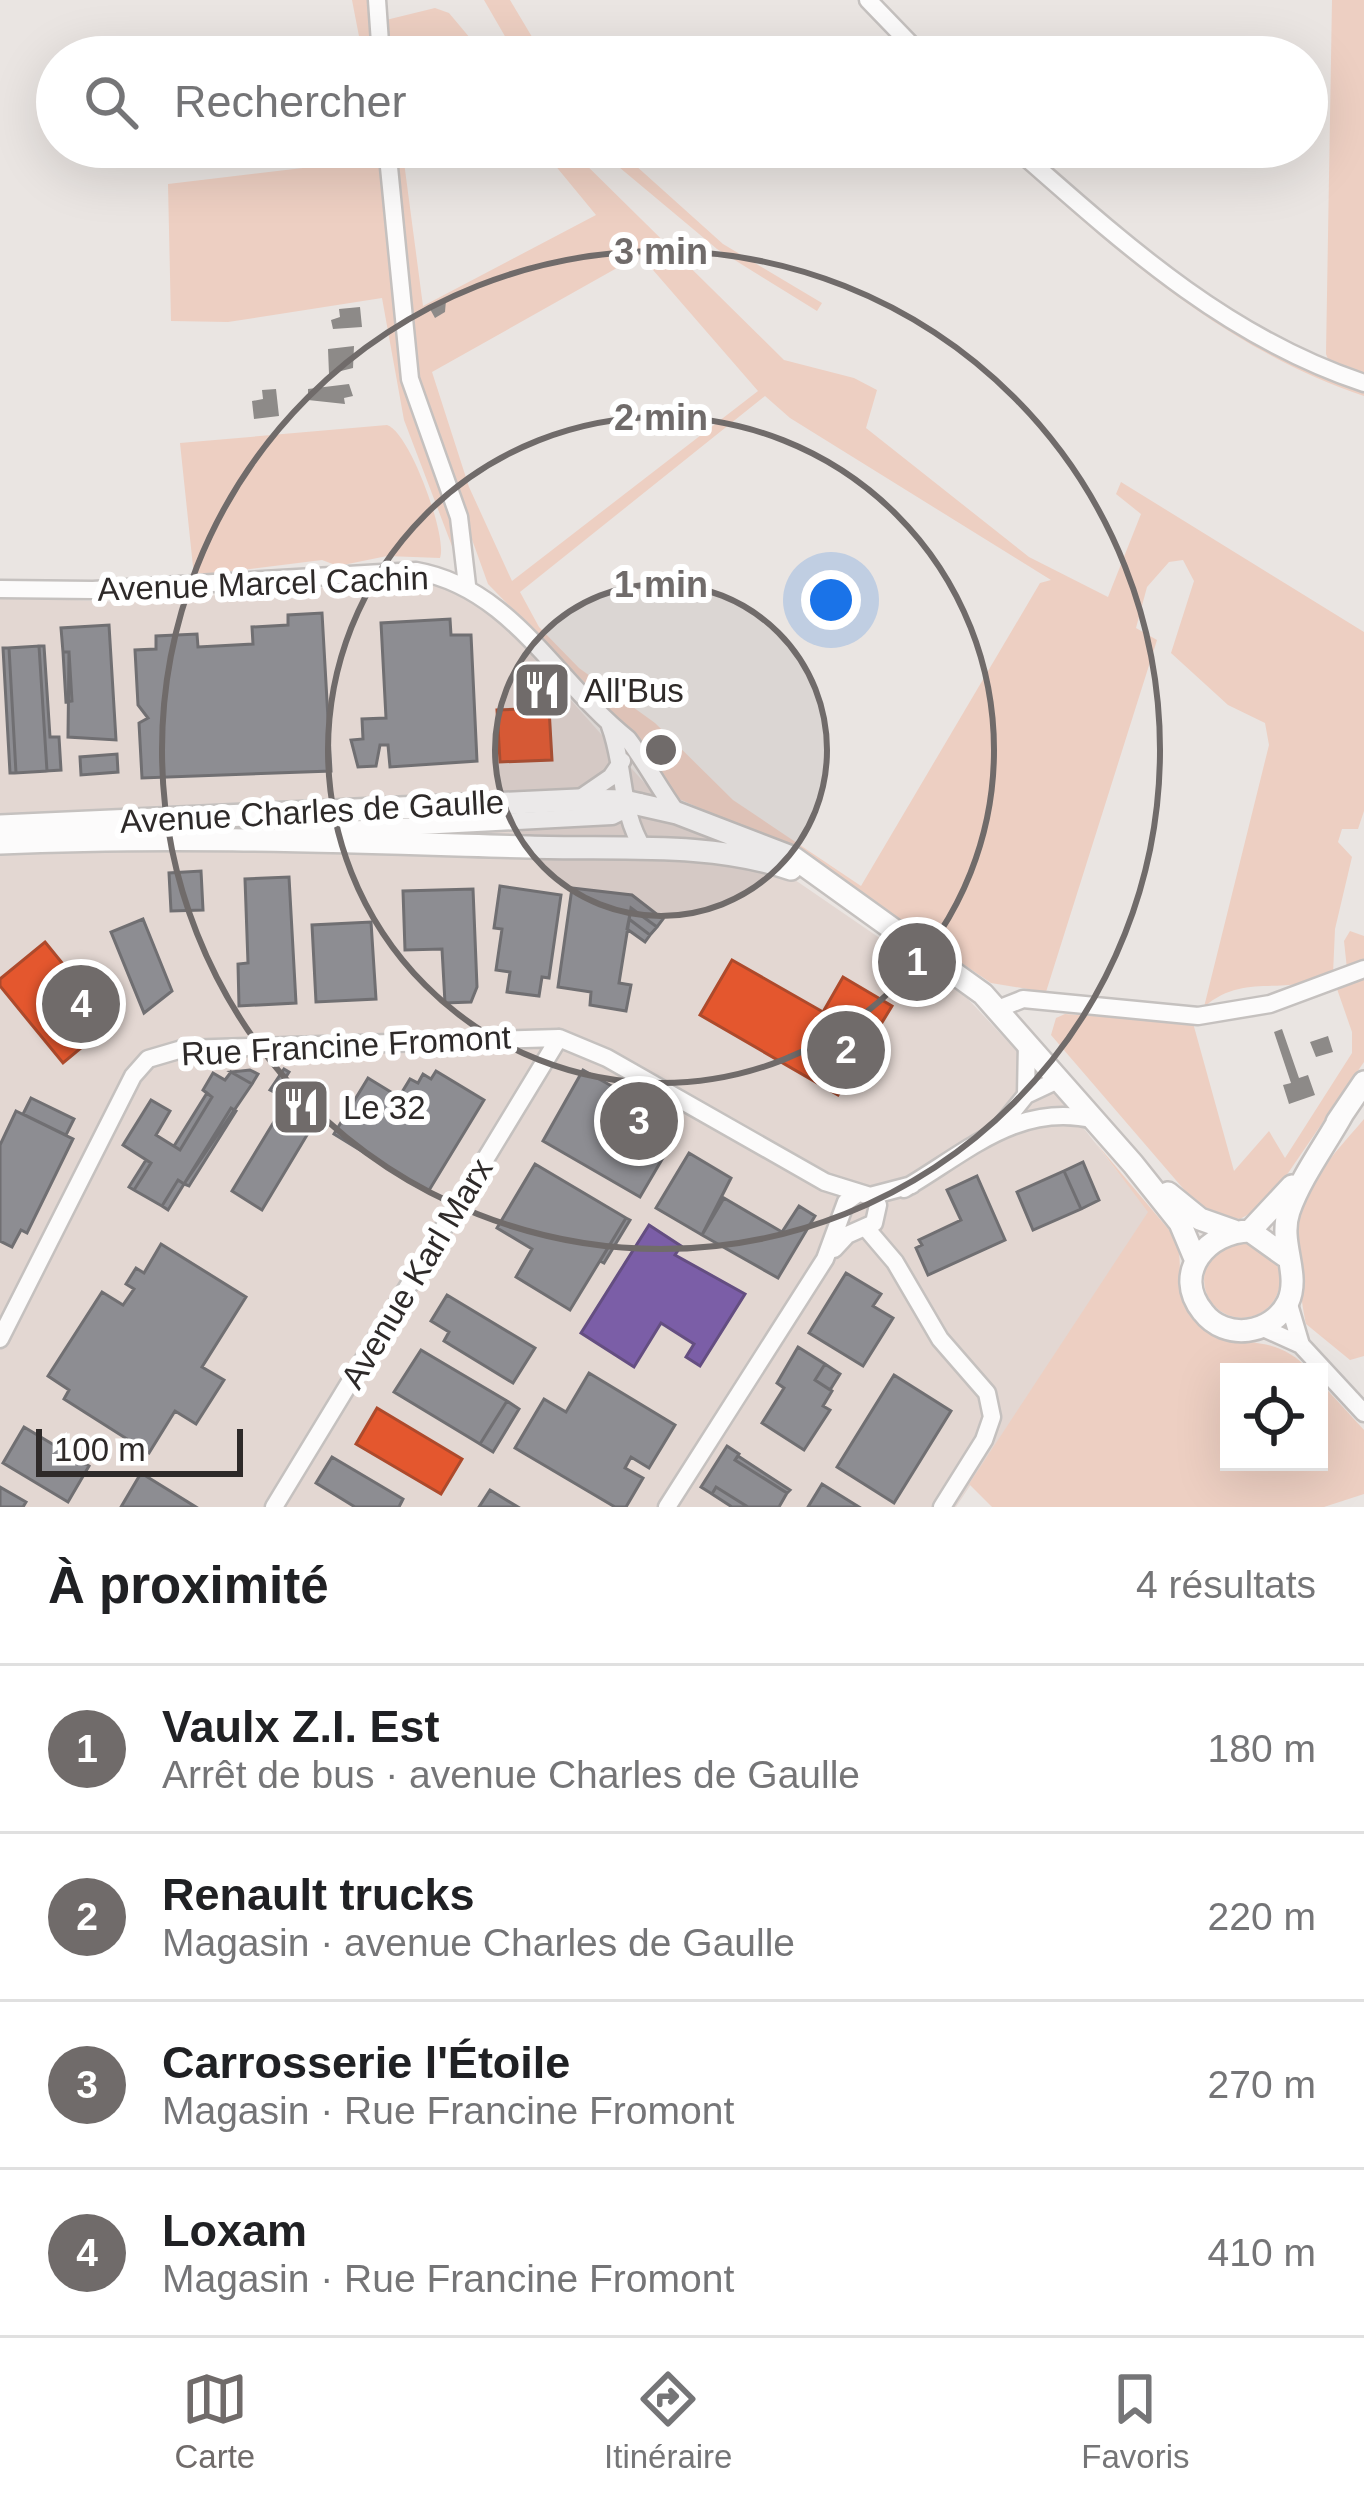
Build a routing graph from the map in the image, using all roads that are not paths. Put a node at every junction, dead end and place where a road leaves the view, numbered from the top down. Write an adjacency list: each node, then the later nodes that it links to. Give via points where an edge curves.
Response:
1 (377, 0): 3 (street)
2 (868, 0): 4 (street)
3 (380, 36)
4 (903, 36)
5 (389, 168): 8 (street, via 410,379 459,517)
6 (1038, 168): 7 (street, via 1225,320)
7 (1364, 383)
8 (467, 585): 9 (street, Avenue Marcel Cachin, via 416,571); 10 (street, Avenue Marcel Cachin)
9 (0, 589)
10 (610, 725): 11 (street, Avenue Marcel Cachin); 12 (street, Avenue Marcel Cachin, via 644,759)
11 (622, 760): 13 (street); 14 (street, Avenue Marcel Cachin)
12 (649, 778): 14 (street); 15 (street, Avenue Marcel Cachin)
13 (578, 800): 14 (main road, Avenue Charles de Gaulle); 16 (main road, Avenue Charles de Gaulle)
14 (629, 806): 15 (main road); 17 (street, Avenue Charles de Gaulle); 19 (street, Avenue Marcel Cachin)
15 (677, 813): 20 (main road, via 794,858)
16 (0, 826)
17 (226, 838): 18 (main road, Avenue Charles de Gaulle); 19 (main road, Avenue Charles de Gaulle)
18 (0, 843)
19 (644, 850): 20 (main road, via 731,854)
20 (820, 878): 22 (main road)
21 (1364, 969): 22 (street, via 1270,1004 1198,1016 1023,999)
22 (998, 1009): 24 (main road)
23 (559, 1038): 32 (street, Rue Francine Fromont, via 607,1058); 37 (street, Rue Francine Fromont, via 182,1049 148,1058); 42 (street, Avenue Karl Marx)
24 (1027, 1041): 25 (main road); 27 (street)
25 (1060, 1079): 27 (street); 29 (main road)
26 (1364, 1082): 28 (main road)
27 (1026, 1095): 30 (street)
28 (1343, 1113): 33 (main road, via 1285,1197); 34 (main road, via 1289,1212)
29 (1095, 1120): 30 (street, via 1031,1118); 31 (main road)
30 (1001, 1127): 32 (street)
31 (1133, 1163): 33 (main road, via 1200,1219); 35 (main road, via 1180,1223)
32 (862, 1211): 43 (street); 44 (street, Rue Francine Fromont, via 940,1339 976,1376 992,1417)
33 (1242, 1232): 34 (main road, via 1264,1236); 35 (main road, via 1218,1237)
34 (1285, 1256): 36 (main road)
35 (1196, 1261): 38 (main road, via 1193,1294 1212,1322)
36 (1288, 1301): 38 (main road); 40 (street)
37 (8, 1304): 39 (street, Rue Francine Fromont)
38 (1261, 1328): 40 (street)
39 (0, 1339)
40 (1301, 1345): 41 (street)
41 (1364, 1413)
42 (274, 1507)
43 (667, 1507)
44 (942, 1507)

